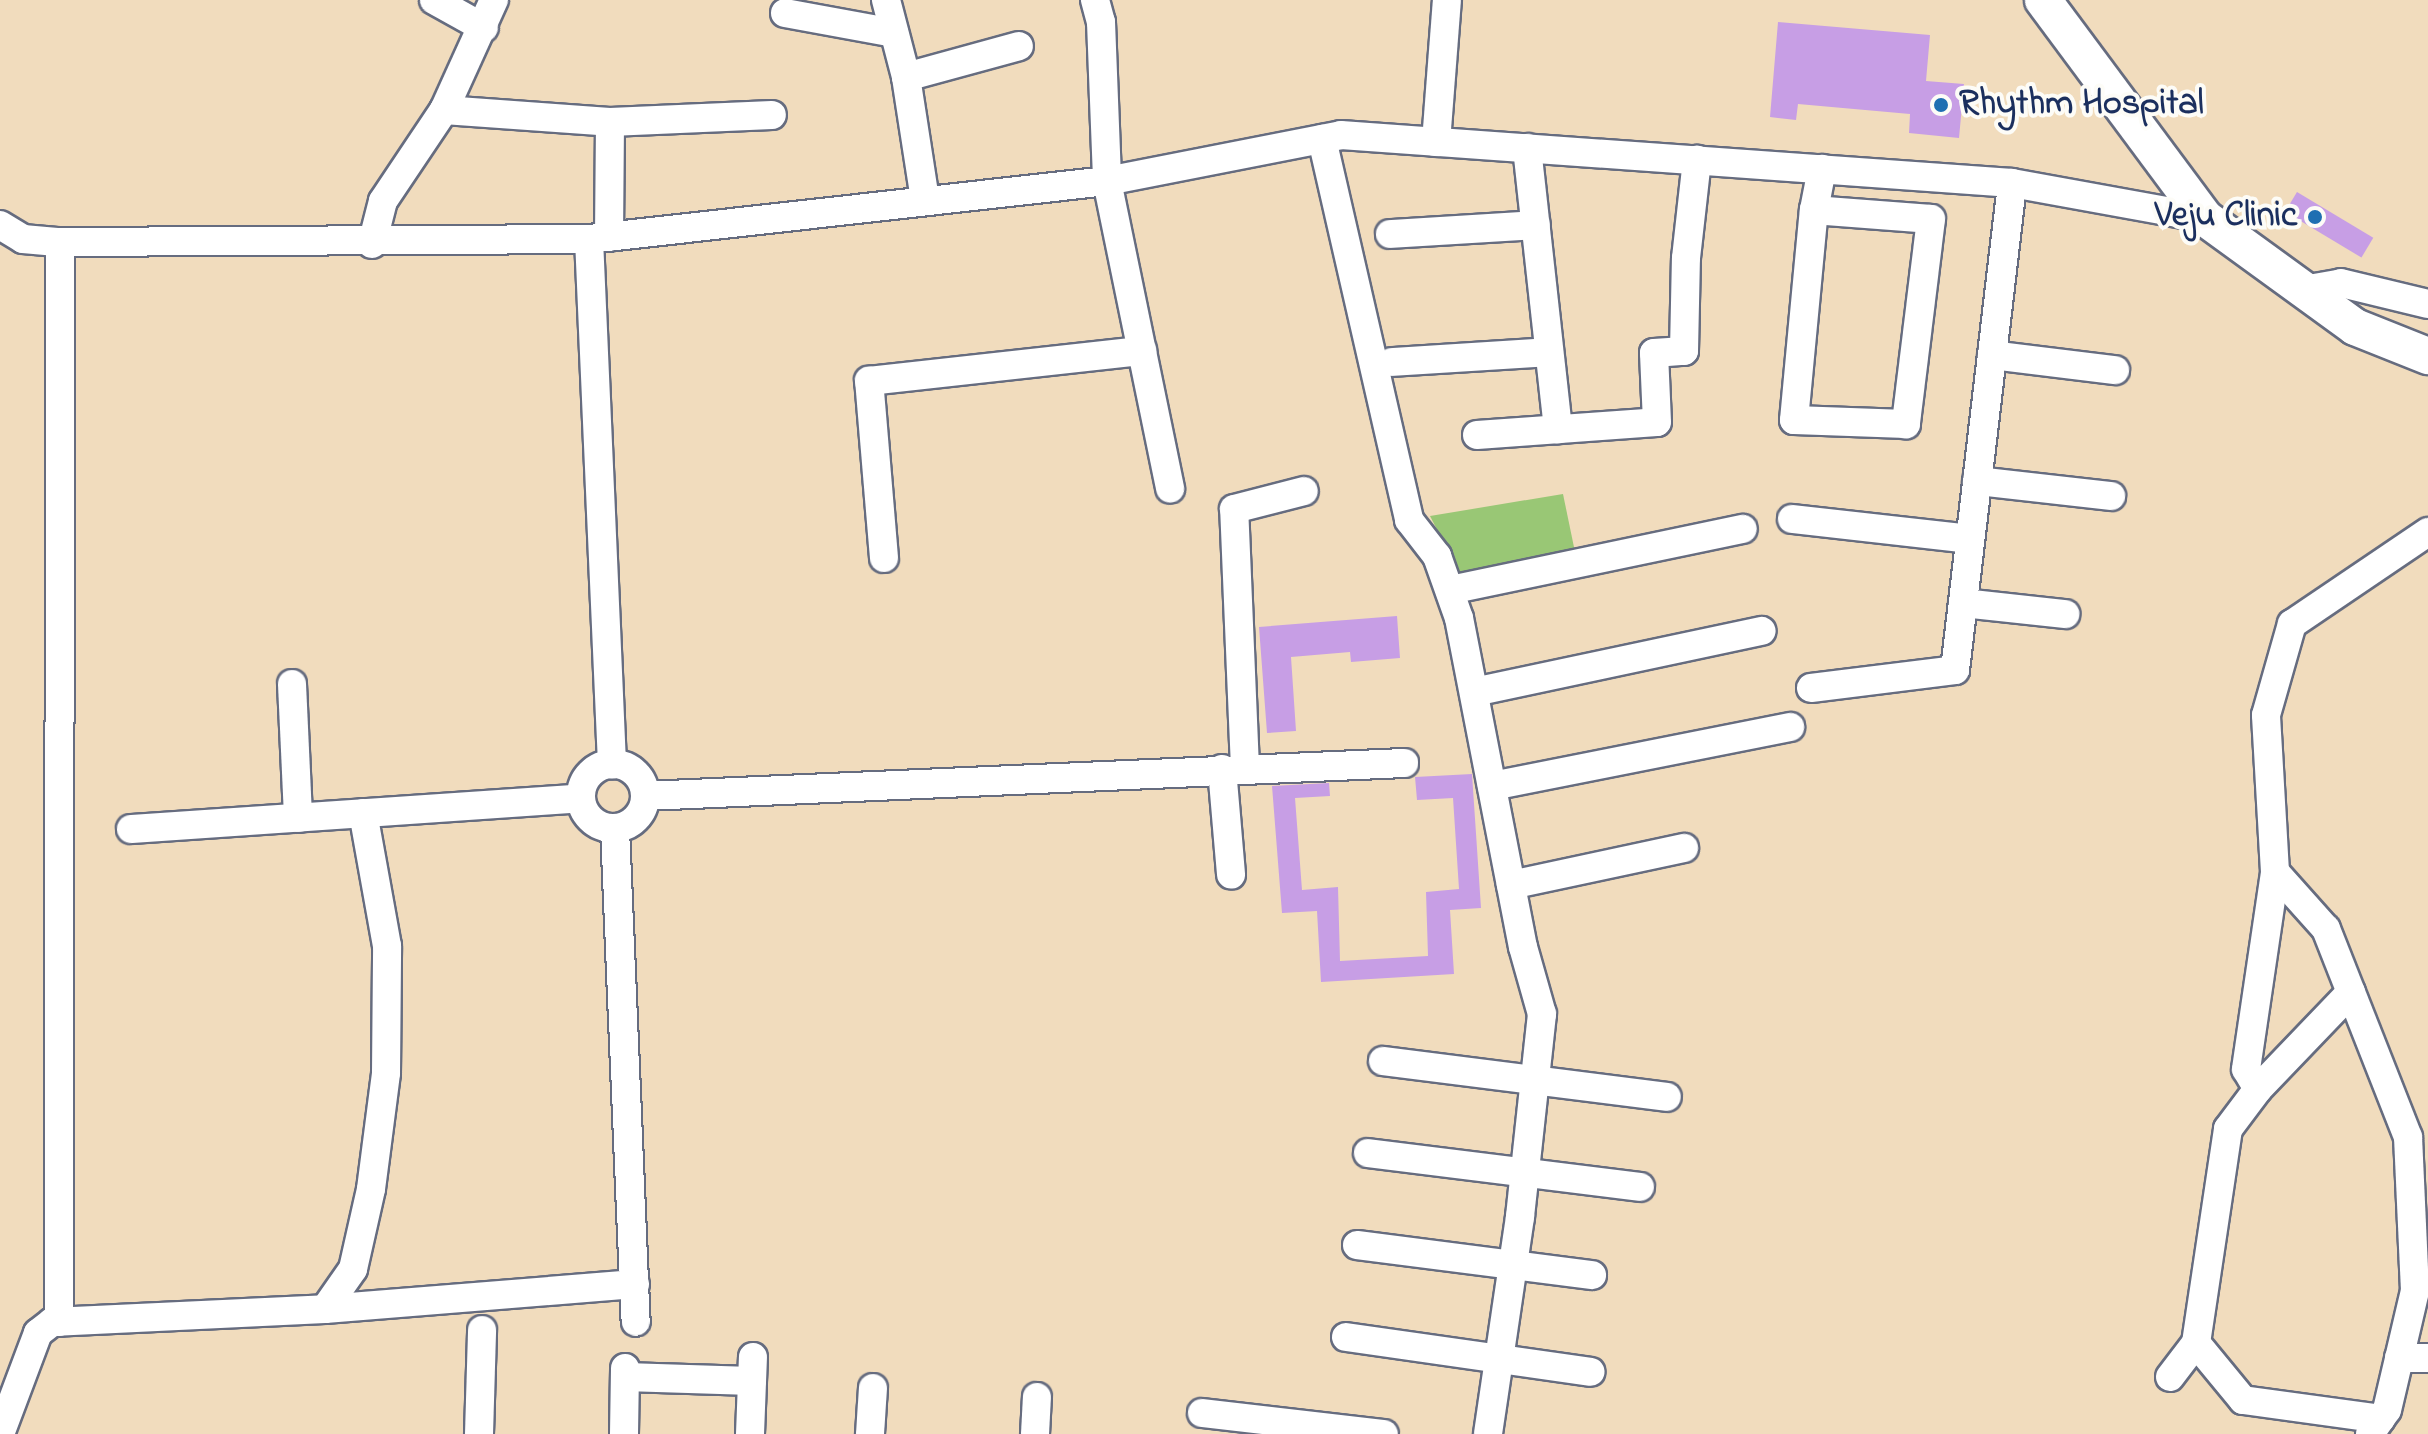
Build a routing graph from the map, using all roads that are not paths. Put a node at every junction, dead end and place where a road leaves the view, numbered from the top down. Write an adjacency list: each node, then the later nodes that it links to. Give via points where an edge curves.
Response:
1 (434, 0): 8 (street)
2 (494, 0): 8 (street)
3 (886, 0): 9 (street)
4 (1095, 0): 21 (street, via 1101,22)
5 (1447, 0): 16 (street)
6 (2043, 0): 25 (main road)
7 (785, 13): 9 (street)
8 (484, 28): 12 (street)
9 (894, 33): 11 (street)
10 (1019, 46): 11 (street)
11 (906, 77): 23 (street)
12 (444, 110): 14 (street); 32 (street, via 383,201)
13 (772, 115): 14 (street)
14 (610, 122): 30 (street)
15 (1322, 139): 16 (street, via 1341,135); 21 (street); 52 (street, via 1409,520 1437,556)
16 (1436, 142): 17 (street)
17 (1527, 148): 18 (street); 28 (street)
18 (1697, 160): 19 (street); 41 (street, via 1686,258 1684,351 1654,353 1657,422)
19 (1822, 169): 20 (street); 24 (street)
20 (1936, 177): 22 (street); 26 (street)
21 (1107, 181): 23 (street); 35 (street)
22 (2012, 183): 25 (street); 37 (street)
23 (925, 200): 30 (street)
24 (1814, 210): 26 (street); 26 (street, via 1794,420 1906,424)
25 (2205, 218): 33 (main road)
26 (1931, 219)
27 (0, 225): 31 (street, via 23,239)
28 (1536, 225): 29 (street); 36 (street)
29 (1390, 234)
30 (599, 238): 32 (street); 61 (street)
31 (60, 242): 32 (street); 89 (street)
32 (372, 244)
33 (2303, 290): 34 (street, via 2341,283); 38 (main road, via 2355,327)
34 (2425, 301)
35 (1142, 351): 44 (street); 51 (street, via 869,381)
36 (1549, 352): 39 (street); 41 (street)
37 (1992, 355): 40 (street); 43 (street)
38 (2428, 356)
39 (1392, 362)
40 (2115, 370)
41 (1558, 429): 42 (street)
42 (1477, 435)
43 (1977, 481): 46 (street); 50 (street)
44 (1170, 489)
45 (1304, 491): 62 (street, via 1234,509)
46 (2111, 496)
47 (1792, 519): 50 (street)
48 (1743, 529): 52 (street)
49 (2428, 532): 71 (street, via 2292,624 2266,715)
50 (1970, 539): 53 (street)
51 (884, 558)
52 (1450, 590): 58 (street)
53 (1963, 603): 54 (street); 57 (street, via 1955,670)
54 (2065, 614)
55 (1762, 631): 58 (street)
56 (292, 684): 67 (street)
57 (1811, 688)
58 (1474, 692): 63 (street)
59 (1790, 727): 63 (street)
60 (1404, 763): 62 (street)
61 (612, 764): 64 (street, via 633,771); 65 (street, via 593,771)
62 (1233, 769): 64 (street); 72 (street)
63 (1492, 786): 73 (street)
64 (645, 796): 69 (street, via 635,820)
65 (581, 798): 66 (street); 69 (street, via 595,824)
66 (363, 813): 67 (street); 88 (street, via 387,946 386,1073 371,1189 353,1269)
67 (298, 818): 68 (street)
68 (131, 829)
69 (615, 829): 87 (street)
70 (1684, 848): 73 (street)
71 (2275, 872): 74 (street, via 2326,929); 77 (street, via 2246,1069)
72 (1231, 875)
73 (1511, 885): 76 (street, via 1542,1014)
74 (2351, 992): 77 (street); 81 (street, via 2408,1137)
75 (1383, 1061): 76 (street)
76 (1535, 1079): 78 (street); 80 (street)
77 (2258, 1089): 93 (street, via 2228,1129)
78 (1667, 1097)
79 (1368, 1153): 80 (street)
80 (1525, 1172): 82 (street); 85 (street)
81 (2419, 1185): 84 (street)
82 (1640, 1187)
83 (1357, 1245): 85 (street)
84 (2421, 1255): 94 (street)
85 (1513, 1264): 86 (street); 96 (street)
86 (1592, 1275)
87 (635, 1284): 88 (street); 90 (street)
88 (325, 1309): 89 (street)
89 (59, 1322): 103 (street, via 38,1333)
90 (636, 1322)
91 (482, 1330): 104 (street)
92 (1346, 1337): 96 (street)
93 (2196, 1343): 98 (street); 102 (street, via 2243,1400)
94 (2399, 1358): 95 (street); 102 (street)
95 (2428, 1358)
96 (1499, 1359): 97 (street); 110 (street)
97 (1591, 1372)
98 (2170, 1377)
99 (873, 1388): 107 (street)
100 (1037, 1397): 108 (street)
101 (1202, 1413): 109 (street)
102 (2375, 1426)
103 (0, 1434)
104 (479, 1434)
105 (624, 1434): 106 (street, via 625,1372 753,1369)
106 (750, 1434)
107 (870, 1434)
108 (1035, 1434)
109 (1384, 1434)
110 (1488, 1434)

